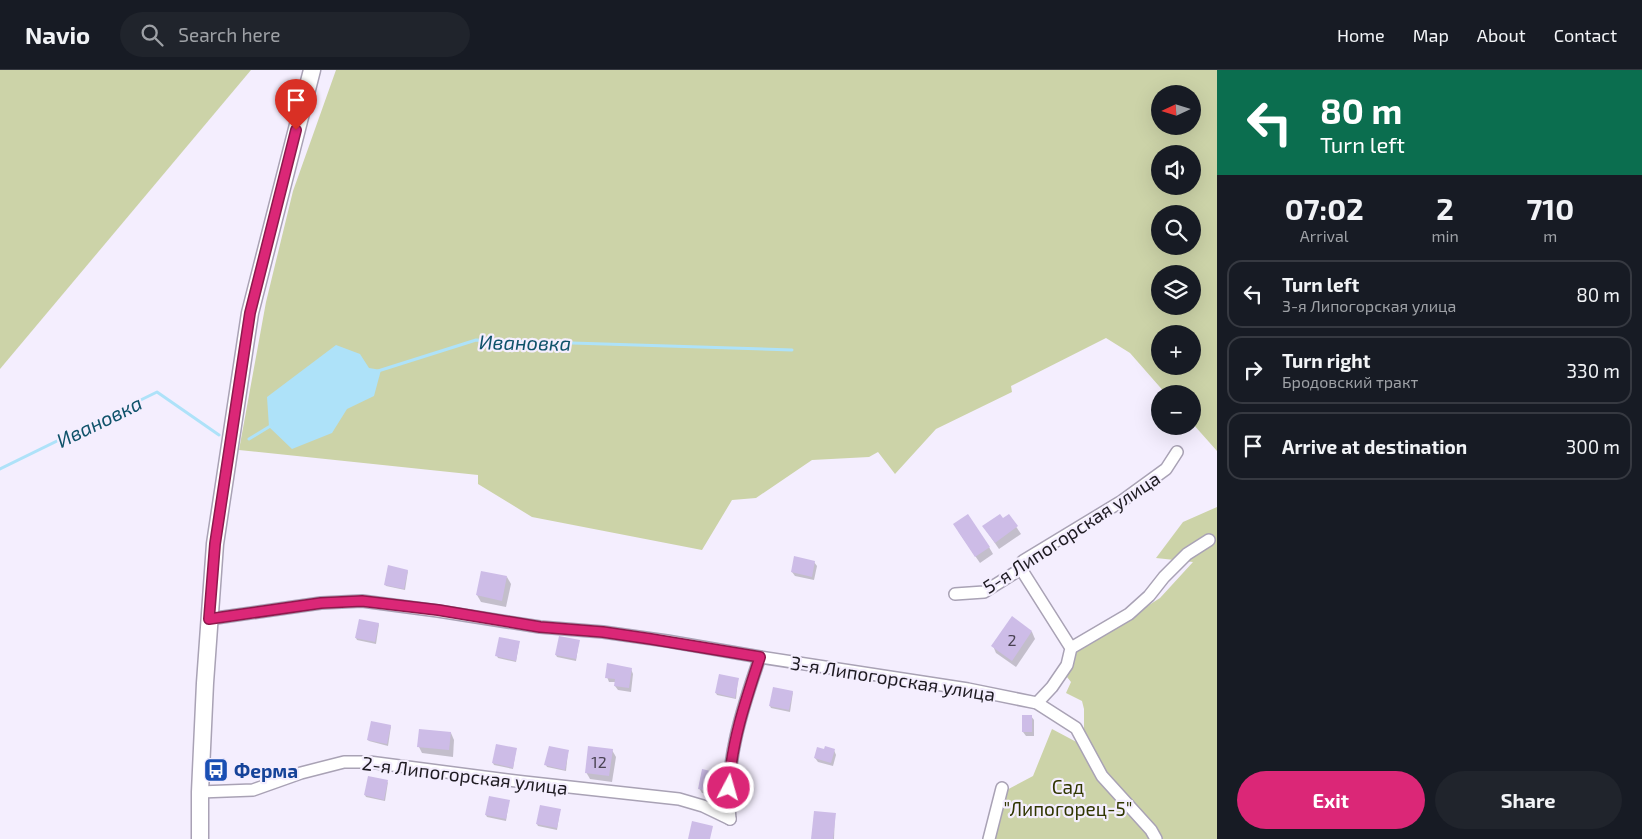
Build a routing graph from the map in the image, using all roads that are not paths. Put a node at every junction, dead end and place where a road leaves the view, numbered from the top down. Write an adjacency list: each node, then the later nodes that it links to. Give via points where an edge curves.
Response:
1 (312, 70): 6 (street, via 250,313 215,544)
2 (1177, 452): 4 (street, 5-я Липогорская улица, via 1166,469 1122,501 1024,561)
3 (1209, 540): 7 (street, via 1187,554 1128,614)
4 (1021, 569): 5 (street, 5-я Липогорская улица, via 984,592); 7 (street)
5 (955, 594)
6 (209, 619): 8 (street, 3-я Липогорская улица, via 321,603 362,601 540,627 603,632); 11 (street)
7 (1071, 648): 9 (street, via 1067,665)
8 (760, 657): 9 (street, 3-я Липогорская улица, via 968,689); 11 (street, 2-я Липогорская улица, via 736,736 730,772 730,819 678,799 369,762 344,762 253,790)
9 (1037, 703): 14 (street, 3-я Липогорская улица, via 1076,728 1102,776)
10 (1002, 788): 13 (street)
11 (200, 792): 12 (street)
12 (200, 839)
13 (989, 839)
14 (1156, 839)

